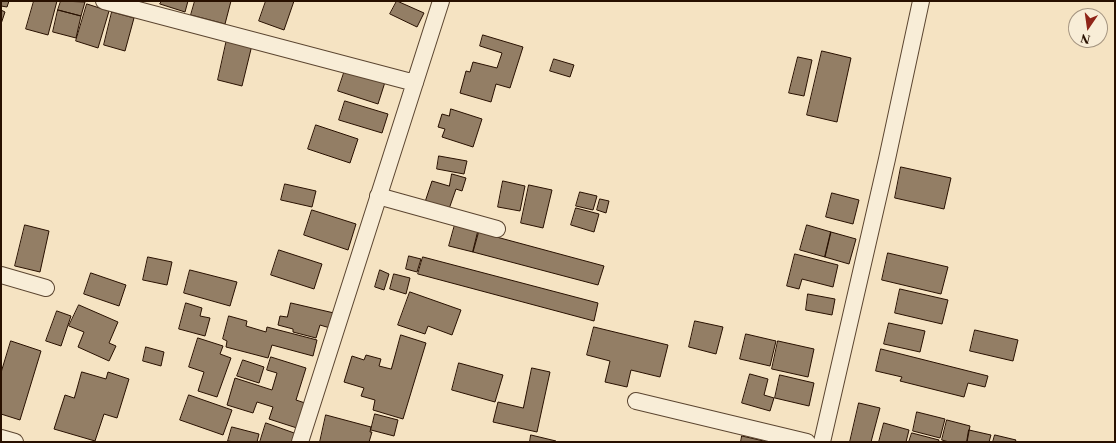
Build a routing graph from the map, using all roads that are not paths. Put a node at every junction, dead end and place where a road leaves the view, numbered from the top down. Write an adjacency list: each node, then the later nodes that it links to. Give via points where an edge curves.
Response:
1 (104, 1): 4 (street)
2 (441, 1): 4 (street)
3 (921, 1): 14 (street)
4 (415, 83): 5 (street)
5 (378, 196): 6 (street); 12 (street)
6 (497, 229)
7 (1, 275): 8 (street)
8 (46, 288)
9 (636, 401): 13 (street)
10 (1, 438): 11 (street)
11 (15, 442)
12 (300, 442)
13 (807, 442)
14 (822, 442)

